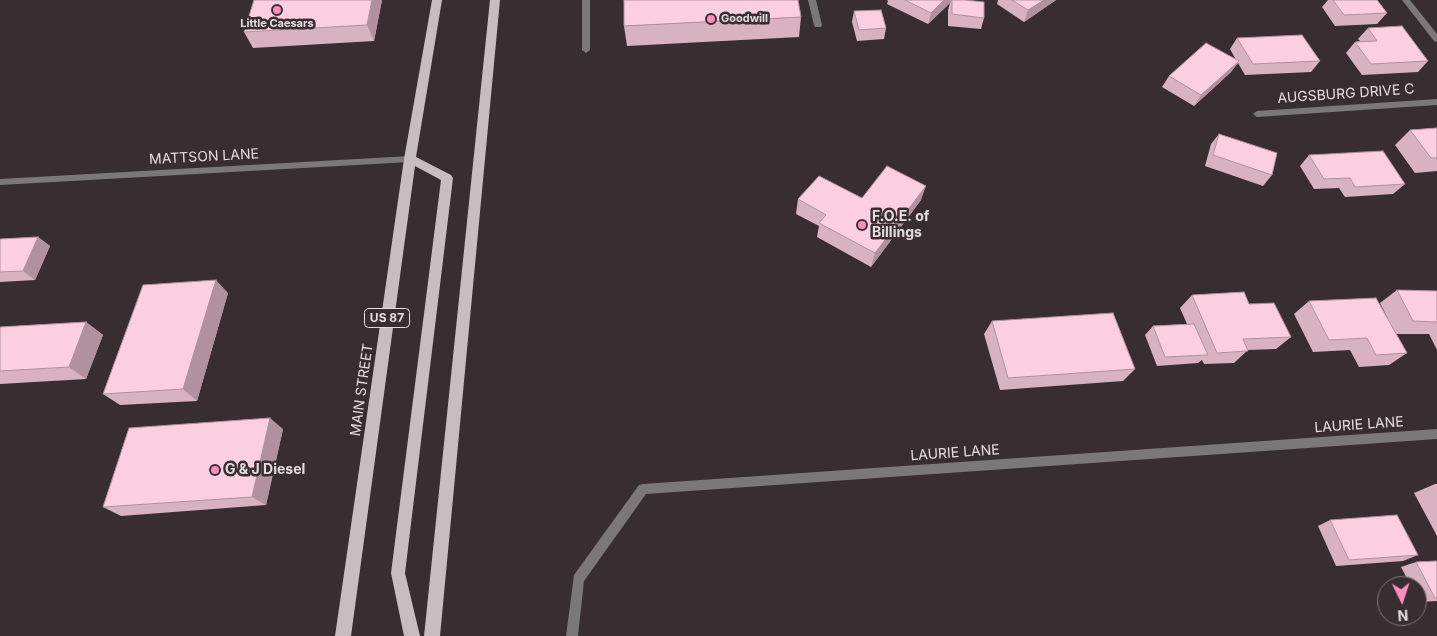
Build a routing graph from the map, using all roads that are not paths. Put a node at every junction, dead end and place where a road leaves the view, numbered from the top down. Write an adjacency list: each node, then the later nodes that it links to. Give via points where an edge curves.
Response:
1 (437, 0): 11 (main road, MAIN STREET / US 87)
2 (495, 0): 16 (main road)
3 (586, 0): 8 (street)
4 (812, 0): 6 (street)
5 (1406, 0): 7 (street)
6 (818, 25)
7 (1437, 39)
8 (586, 50)
9 (1437, 102): 10 (street, AUGSBURG DRIVE C)
10 (1257, 114)
11 (410, 159): 12 (street, MATTSON LANE); 14 (main road, MAIN STREET / US 87); 15 (main road, via 447,178 398,573)
12 (0, 182)
13 (1437, 434): 17 (street, LAURIE LANE, via 642,490 578,579)
14 (342, 636)
15 (412, 636)
16 (432, 636)
17 (572, 636)

